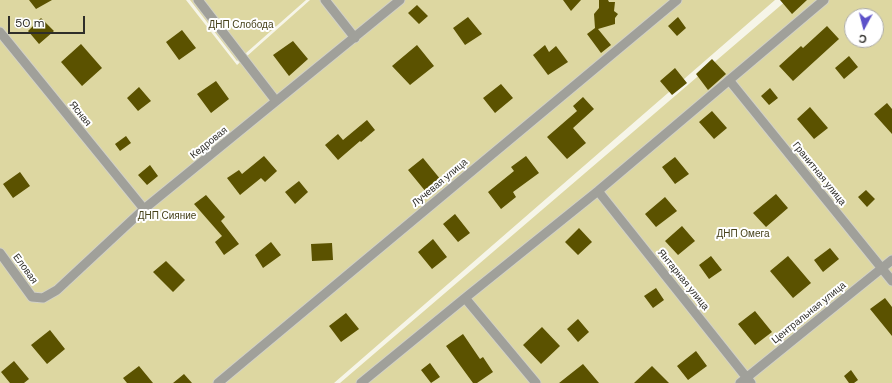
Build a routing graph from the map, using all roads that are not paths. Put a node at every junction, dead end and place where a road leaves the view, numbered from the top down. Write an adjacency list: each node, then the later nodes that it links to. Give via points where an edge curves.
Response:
1 (198, 0): 9 (street)
2 (325, 0): 7 (street)
3 (400, 0): 7 (street, Кедровая)
4 (677, 0): 19 (street, Лучевая улица)
5 (824, 0): 8 (street)
6 (0, 32): 11 (street, Ясная)
7 (354, 38): 9 (street, Кедровая)
8 (729, 80): 10 (street); 14 (street, Гранитная улица)
9 (276, 101): 11 (street, Кедровая)
10 (598, 191): 17 (street); 18 (street, Янтарная улица)
11 (144, 209): 16 (street, Кедровая, via 57,290 43,298)
12 (0, 252): 16 (street, Еловая)
13 (892, 260): 14 (street, Центральная улица)
14 (882, 269): 15 (street, Гранитная улица); 18 (street, Центральная улица)
15 (892, 281)
16 (32, 297)
17 (465, 298): 20 (street); 21 (street)
18 (746, 381)
19 (218, 383)
20 (361, 383)
21 (536, 383)

